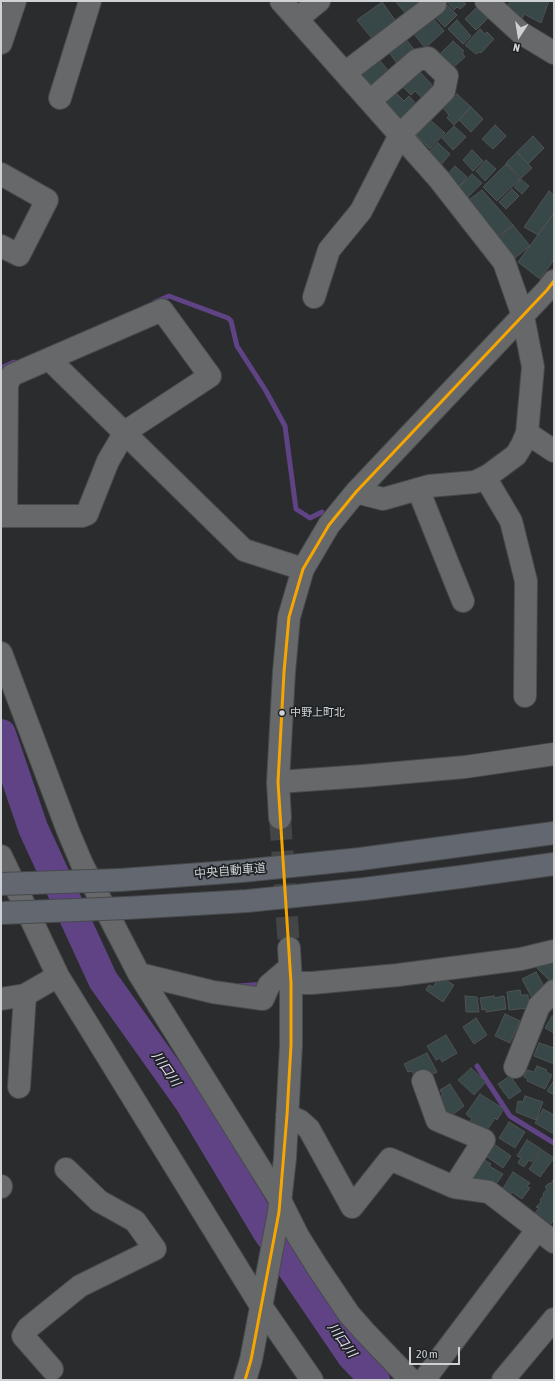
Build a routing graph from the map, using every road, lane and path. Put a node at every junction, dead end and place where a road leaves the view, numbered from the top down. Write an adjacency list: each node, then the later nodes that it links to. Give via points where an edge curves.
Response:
1 (15, 1): 8 (street)
2 (90, 1): 11 (street)
3 (281, 1): 7 (street)
4 (319, 1): 7 (street)
5 (486, 1): 9 (street, via 520,33)
6 (435, 4): 10 (street)
7 (297, 19): 10 (street)
8 (1, 44)
9 (554, 53)
10 (345, 73): 12 (street)
11 (60, 98)
12 (370, 101): 13 (street); 13 (street, via 418,60 428,58 447,76 444,91)
13 (400, 134): 17 (street, via 361,211 329,250); 18 (street, via 504,262)
14 (1, 174): 15 (street, via 47,200 19,255)
15 (1, 246)
16 (552, 289): 18 (street)
17 (314, 297)
18 (523, 316): 21 (street, via 533,367); 25 (street)
19 (49, 359): 20 (street); 20 (street, via 162,310 210,376); 26 (street, via 12,375 7,384)
20 (125, 432): 26 (street, via 108,461 87,514); 27 (street, via 244,550)
21 (527, 433): 22 (street); 23 (street, via 516,455)
22 (553, 449)
23 (485, 477): 24 (street, via 476,482); 30 (street, via 511,520 526,580)
24 (418, 489): 25 (street, via 383,499); 28 (street)
25 (356, 492): 27 (street, via 329,525)
26 (4, 516)
27 (303, 569): 32 (street, via 289,617)
28 (463, 601)
29 (1, 653): 41 (street, via 82,864)
30 (524, 696)
31 (554, 754): 32 (street, via 465,766)
32 (278, 782): 33 (street)
33 (280, 818)
34 (554, 833): 37 (highway, 中央自動車道, bridge, via 360,859 242,871 120,880)
35 (1, 856): 42 (street)
36 (554, 864): 38 (highway, bridge, via 364,889 247,901)
37 (1, 884)
38 (1, 913)
39 (554, 952): 40 (street, via 521,959 398,975 312,983)
40 (290, 966): 41 (street, via 268,985 263,1000 213,992); 49 (street, via 291,1044)
41 (139, 974): 52 (street)
42 (58, 976): 44 (street); 54 (street)
43 (554, 991): 46 (street, via 539,1006)
44 (25, 995): 45 (street); 48 (street)
45 (1, 999)
46 (515, 1067)
47 (423, 1080): 51 (street, via 437,1120 484,1140)
48 (19, 1087)
49 (287, 1115): 51 (street, via 309,1129 352,1207 390,1159); 52 (street)
50 (66, 1169): 56 (street, via 99,1201 135,1221 156,1249 80,1286 28,1328 23,1336)
51 (454, 1187): 53 (street, via 489,1192)
52 (280, 1206): 54 (street); 59 (street, via 349,1314)
53 (546, 1236): 60 (street)
54 (262, 1303): 57 (street); 58 (street)
55 (554, 1318): 61 (street)
56 (50, 1376)
57 (245, 1380)
58 (312, 1380)
59 (411, 1380)
60 (424, 1380)
61 (503, 1380)

